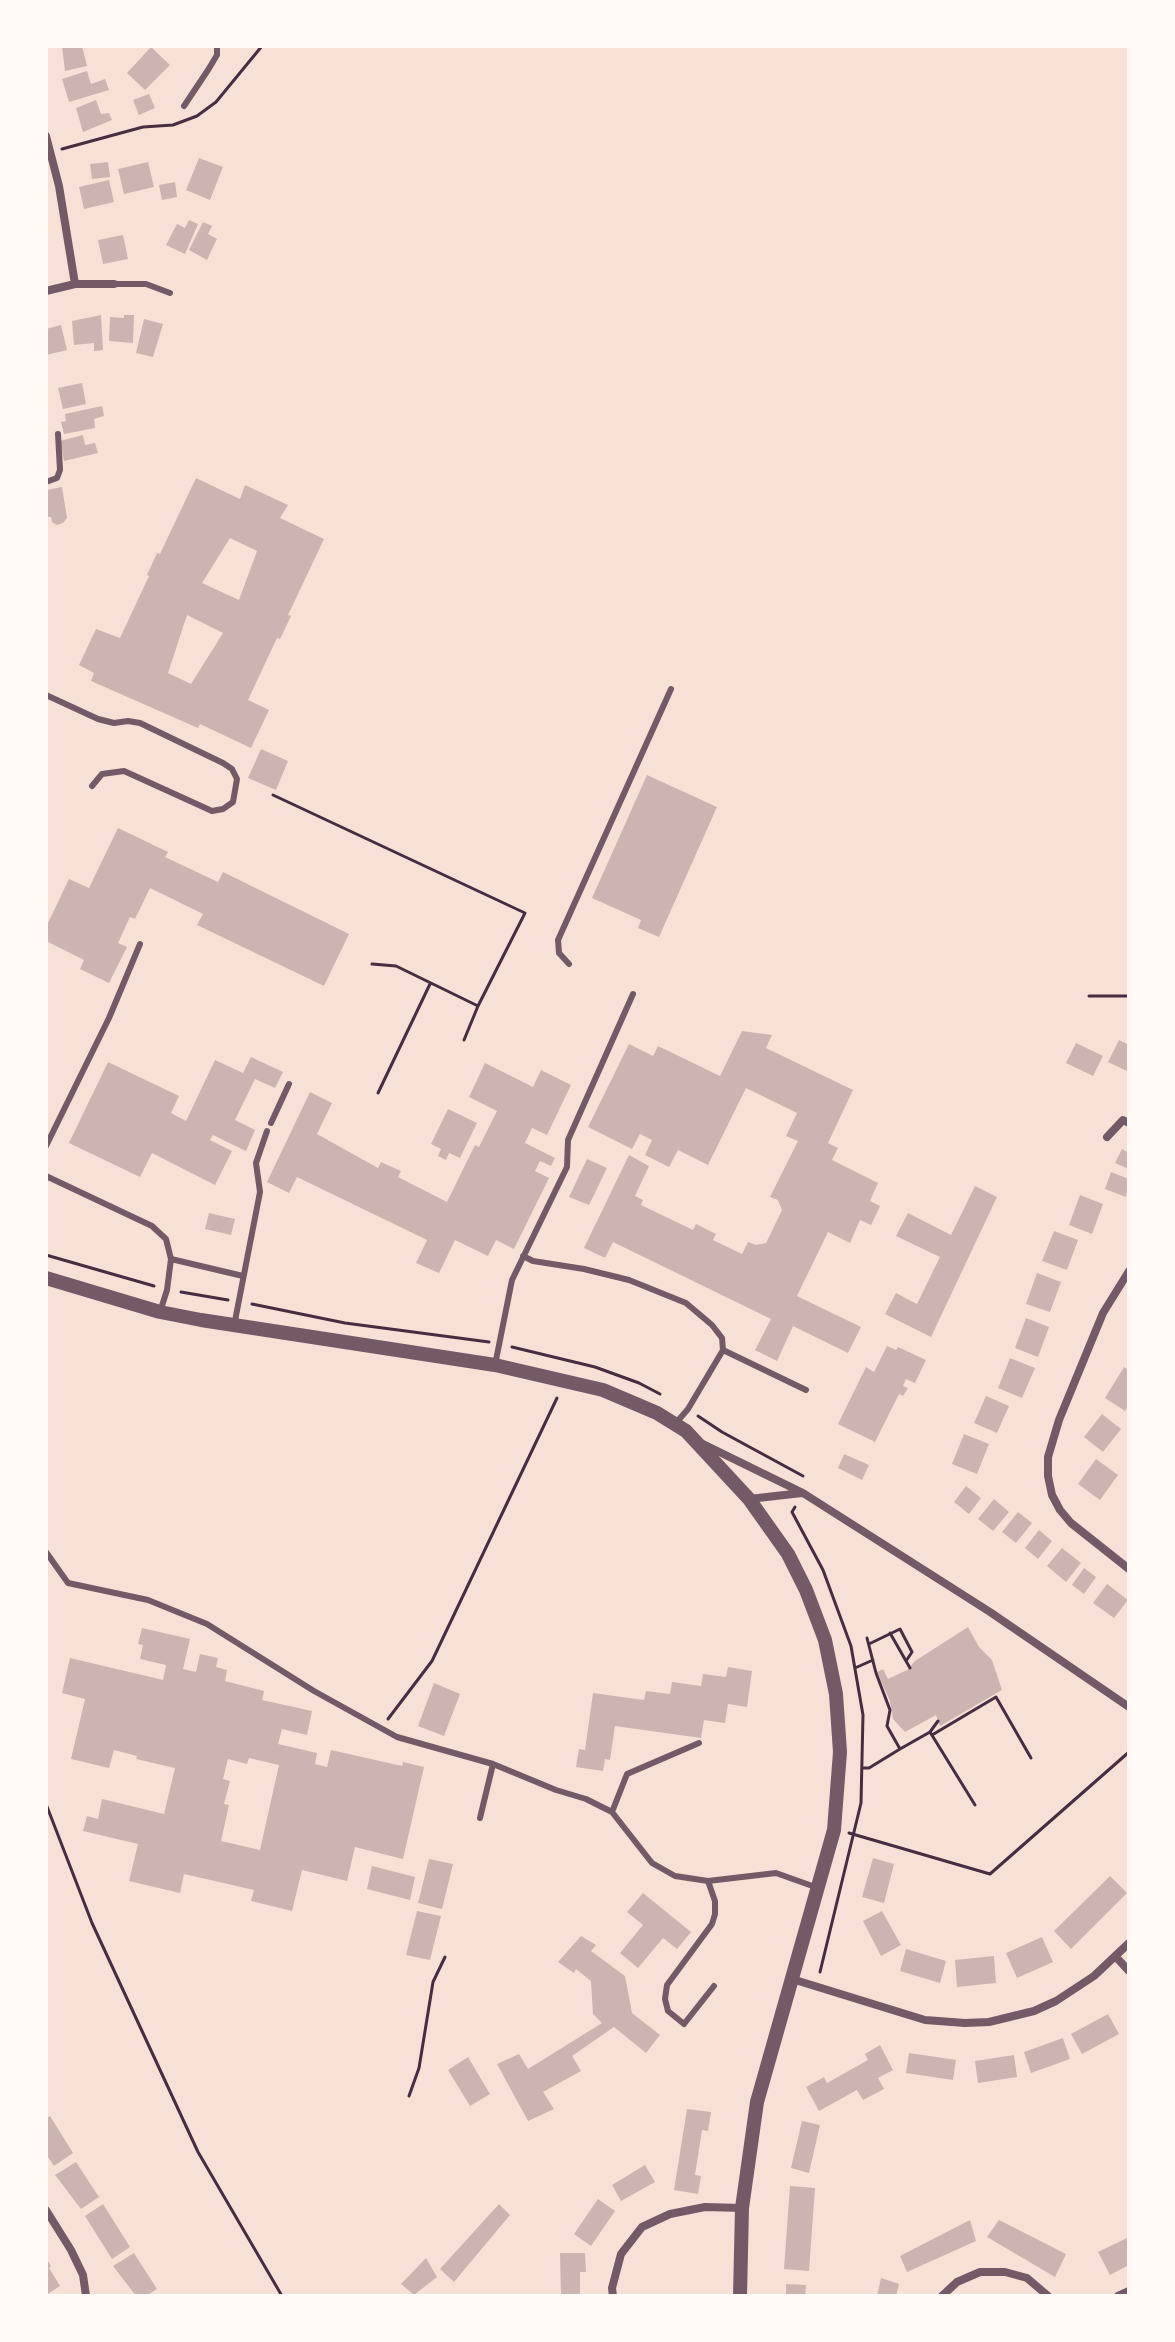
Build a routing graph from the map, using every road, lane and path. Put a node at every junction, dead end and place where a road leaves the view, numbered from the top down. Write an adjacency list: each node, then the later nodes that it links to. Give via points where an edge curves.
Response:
1 (217, 46): 3 (lane, via 217,55)
2 (262, 46): 5 (path, via 216,102 197,116)
3 (184, 106)
4 (46, 136): 5 (street)
5 (51, 152): 6 (street)
6 (75, 284): 7 (street); 8 (street)
7 (114, 284): 9 (lane, via 146,284)
8 (46, 291)
9 (170, 293)
10 (58, 434): 11 (lane, via 60,470 57,478)
11 (46, 482)
12 (671, 689): 18 (lane, via 558,940 559,953)
13 (46, 695): 14 (lane, via 98,719 140,723 223,763 237,779 233,802 212,811 124,771 102,774)
14 (92, 786)
15 (273, 795): 23 (path, via 525,913)
16 (140, 944): 31 (lane)
17 (372, 964): 19 (path, via 396,966)
18 (569, 964)
19 (430, 984): 23 (path); 26 (path)
20 (633, 994): 33 (lane, via 568,1140 567,1167)
21 (1089, 996): 22 (path)
22 (1129, 996)
23 (478, 1006): 24 (path)
24 (464, 1040)
25 (289, 1084): 27 (lane)
26 (378, 1093)
27 (271, 1123)
28 (1129, 1123): 30 (street, via 1123,1120)
29 (267, 1131): 36 (lane, via 256,1163 260,1192)
30 (1107, 1137)
31 (46, 1146)
32 (46, 1176): 34 (lane, via 152,1226 166,1239)
33 (523, 1256): 40 (lane, via 629,1280 686,1303 712,1325); 41 (lane, via 512,1280)
34 (171, 1259): 36 (lane); 38 (lane)
35 (1129, 1271): 49 (street, via 1091,1338 1048,1457 1052,1495 1060,1510)
36 (243, 1276): 39 (lane)
37 (46, 1278): 38 (street)
38 (160, 1312): 39 (street)
39 (234, 1326): 41 (street)
40 (723, 1350): 43 (lane); 44 (lane)
41 (495, 1365): 42 (street)
42 (566, 1380): 44 (street, via 603,1390); 61 (path, via 432,1661)
43 (806, 1390)
44 (676, 1423): 45 (street)
45 (695, 1440): 46 (street); 47 (street)
46 (803, 1493): 47 (street); 59 (street)
47 (749, 1499): 73 (street, via 788,1554 828,1654 840,1752)
48 (46, 1552): 61 (lane, via 68,1583 148,1600 207,1624)
49 (1129, 1569)
50 (891, 1624): 51 (path)
51 (895, 1631): 52 (path); 56 (path, via 900,1629 912,1652)
52 (890, 1633): 54 (path); 56 (path)
53 (867, 1638): 54 (path)
54 (869, 1644): 55 (path)
55 (873, 1660): 57 (path); 64 (path, via 890,1710 887,1726)
56 (906, 1661): 58 (path)
57 (855, 1668)
58 (910, 1668)
59 (1129, 1707)
60 (938, 1721): 62 (path)
61 (381, 1728): 67 (lane)
62 (931, 1734): 64 (path); 66 (path, via 996,1697); 70 (path)
63 (699, 1743): 71 (lane, via 627,1774)
64 (900, 1749): 68 (path)
65 (1129, 1752): 73 (path, via 990,1874)
66 (1031, 1758)
67 (493, 1764): 71 (lane); 72 (lane)
68 (863, 1768)
69 (46, 1804): 87 (path, via 92,1923 198,2152)
70 (975, 1805)
71 (612, 1812): 74 (lane, via 652,1863 675,1876)
72 (480, 1818)
73 (834, 1830): 75 (street)
74 (708, 1881): 75 (lane, via 776,1873); 81 (lane, via 715,1901 712,1924 667,1985 668,2011 684,2024)
75 (818, 1888): 80 (street)
76 (1129, 1943): 78 (street)
77 (445, 1957): 82 (path, via 433,1982 419,2068)
78 (1116, 1957): 79 (street); 80 (street, via 1056,2001 977,2023 925,2020)
79 (1129, 1971)
80 (792, 1979): 83 (street, via 757,2102)
81 (714, 1986)
82 (409, 2096)
83 (742, 2208): 88 (street, via 705,2207 642,2227 621,2254); 89 (street)
84 (46, 2210): 86 (street, via 83,2275)
85 (1129, 2291): 92 (street)
86 (86, 2296)
87 (282, 2296)
88 (613, 2296)
89 (740, 2296)
90 (942, 2296): 91 (street, via 980,2272 1005,2272 1027,2278)
91 (1048, 2296)
92 (1118, 2296)

